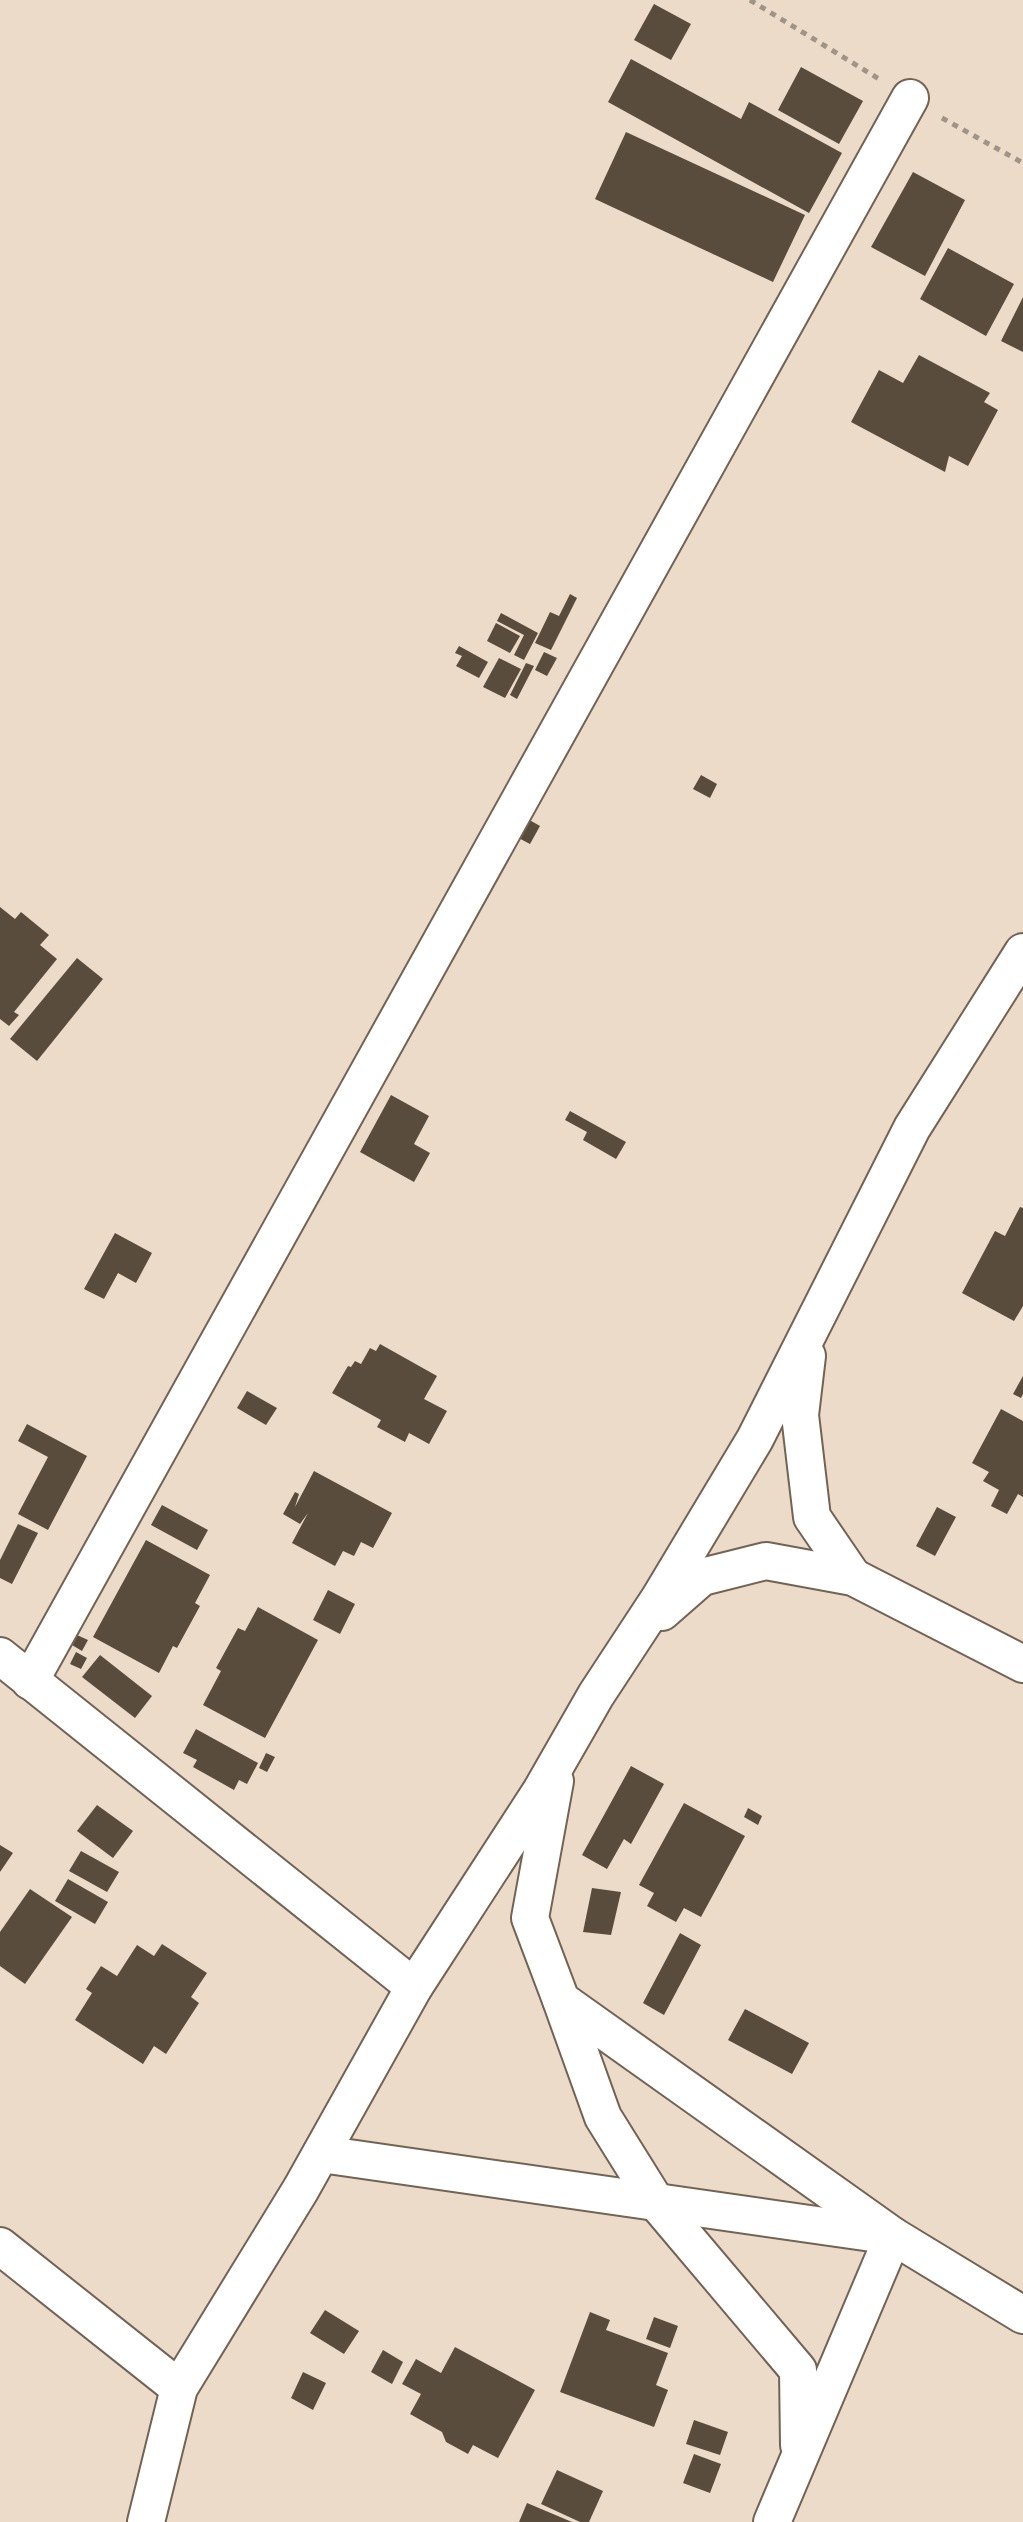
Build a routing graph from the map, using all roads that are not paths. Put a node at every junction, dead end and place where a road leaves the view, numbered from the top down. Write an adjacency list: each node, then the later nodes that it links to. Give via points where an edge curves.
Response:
1 (910, 98): 8 (street)
2 (1023, 952): 3 (street, via 912,1128)
3 (809, 1334): 4 (street, via 800,1415 812,1517); 5 (street, via 755,1439)
4 (853, 1577): 5 (street, via 766,1561 702,1577); 7 (street)
5 (633, 1638): 9 (street)
6 (0, 1656): 8 (street)
7 (1023, 1664)
8 (30, 1681): 10 (street)
9 (558, 1762): 10 (street); 11 (street, via 530,1918)
10 (414, 1987): 12 (street)
11 (561, 2000): 13 (street, via 603,2117); 14 (street)
12 (321, 2154): 13 (street); 17 (street)
13 (656, 2202): 14 (street); 18 (street, via 798,2370)
14 (893, 2236): 16 (street); 18 (street)
15 (0, 2246): 17 (street)
16 (1023, 2315)
17 (179, 2388): 19 (street)
18 (799, 2458): 20 (street)
19 (146, 2522)
20 (772, 2522)

